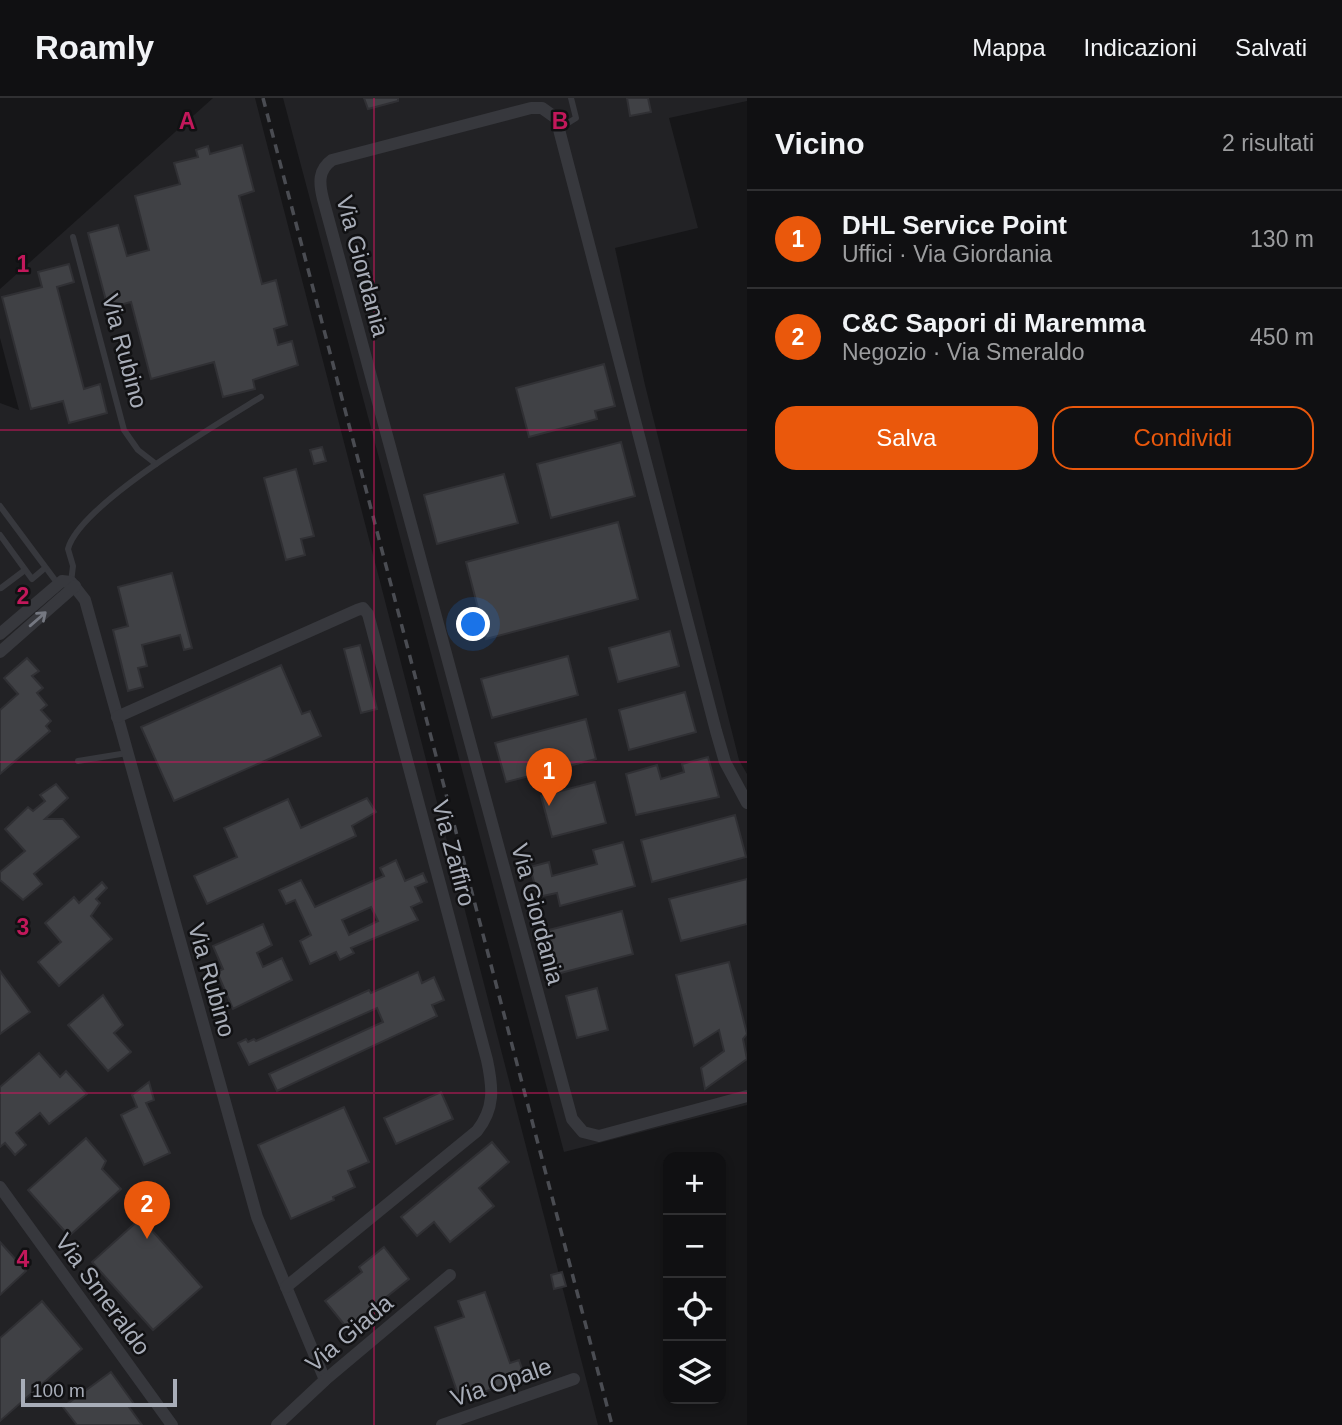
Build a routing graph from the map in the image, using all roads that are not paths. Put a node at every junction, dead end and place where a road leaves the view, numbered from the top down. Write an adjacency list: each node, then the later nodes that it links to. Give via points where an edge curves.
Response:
1 (570, 98): 2 (lane, via 576,118)
2 (560, 128): 18 (street, via 716,731 725,762); 19 (street, Via Giordania, via 549,112 531,108 332,160 323,170 320,186 572,1119 583,1132 599,1136)
3 (74, 237): 5 (lane, Via Rubino, via 124,430 138,450)
4 (261, 397): 5 (lane, Via Rubino)
5 (156, 464): 11 (lane, Via Rubino, via 73,535 68,549)
6 (1, 510): 8 (lane)
7 (0, 535): 9 (lane)
8 (45, 568): 9 (lane, via 32,579); 10 (lane)
9 (25, 570): 12 (lane)
10 (58, 584): 11 (street); 13 (street)
11 (73, 584): 14 (street, one-way to 11); 15 (street, Via Rubino, via 85,600)
12 (1, 588)
13 (0, 634)
14 (0, 652)
15 (117, 717): 16 (street, Via Rubino); 22 (street, Via Zaffiro, via 357,610 368,611 487,1060 491,1109 477,1131)
16 (127, 753): 17 (lane); 22 (street, Via Rubino, via 247,1184)
17 (78, 761)
18 (747, 803)
19 (747, 1096)
20 (0, 1187): 26 (street, Via Smeraldo)
21 (450, 1275): 24 (street, Via Giada)
22 (286, 1287): 24 (street, Via Rubino)
23 (574, 1379): 27 (street, Via Opale)
24 (325, 1380): 25 (street, Via Giada)
25 (279, 1424)
26 (172, 1425)
27 (442, 1425)

